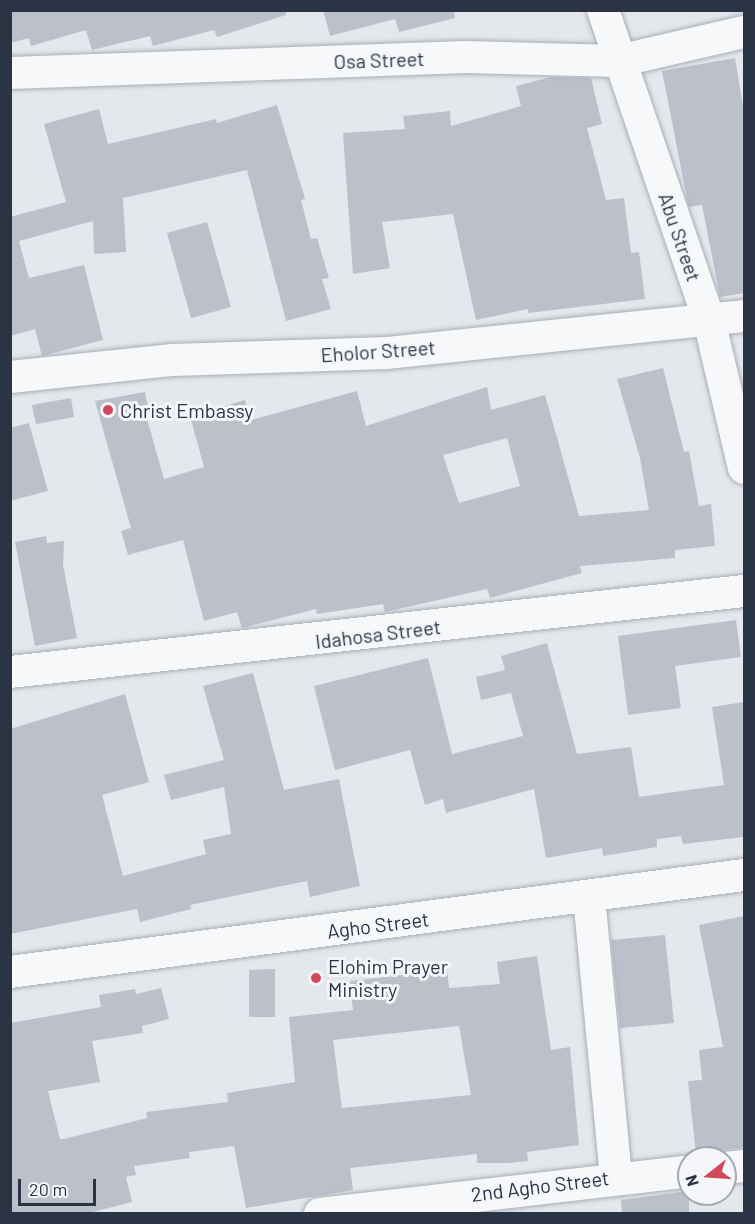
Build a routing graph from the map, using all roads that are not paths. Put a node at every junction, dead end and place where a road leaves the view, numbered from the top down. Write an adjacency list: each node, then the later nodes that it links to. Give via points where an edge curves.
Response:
1 (603, 10): 3 (street, Abu Street)
2 (744, 32): 3 (street, Osa Street)
3 (618, 61): 4 (street, Osa Street, via 466,57); 6 (street, Abu Street)
4 (10, 73)
5 (744, 316): 6 (street, Eholor Street)
6 (710, 320): 7 (street, Eholor Street, via 387,353 173,360); 8 (street, Abu Street)
7 (10, 377)
8 (744, 468)
9 (744, 591): 10 (street, Idahosa Street)
10 (10, 672)
11 (744, 875): 12 (street, Agho Street)
12 (589, 897): 13 (street, Agho Street); 15 (street)
13 (10, 972)
14 (677, 1172): 15 (street, 2nd Agho Street)
15 (616, 1177): 16 (street, 2nd Agho Street)
16 (320, 1214)

